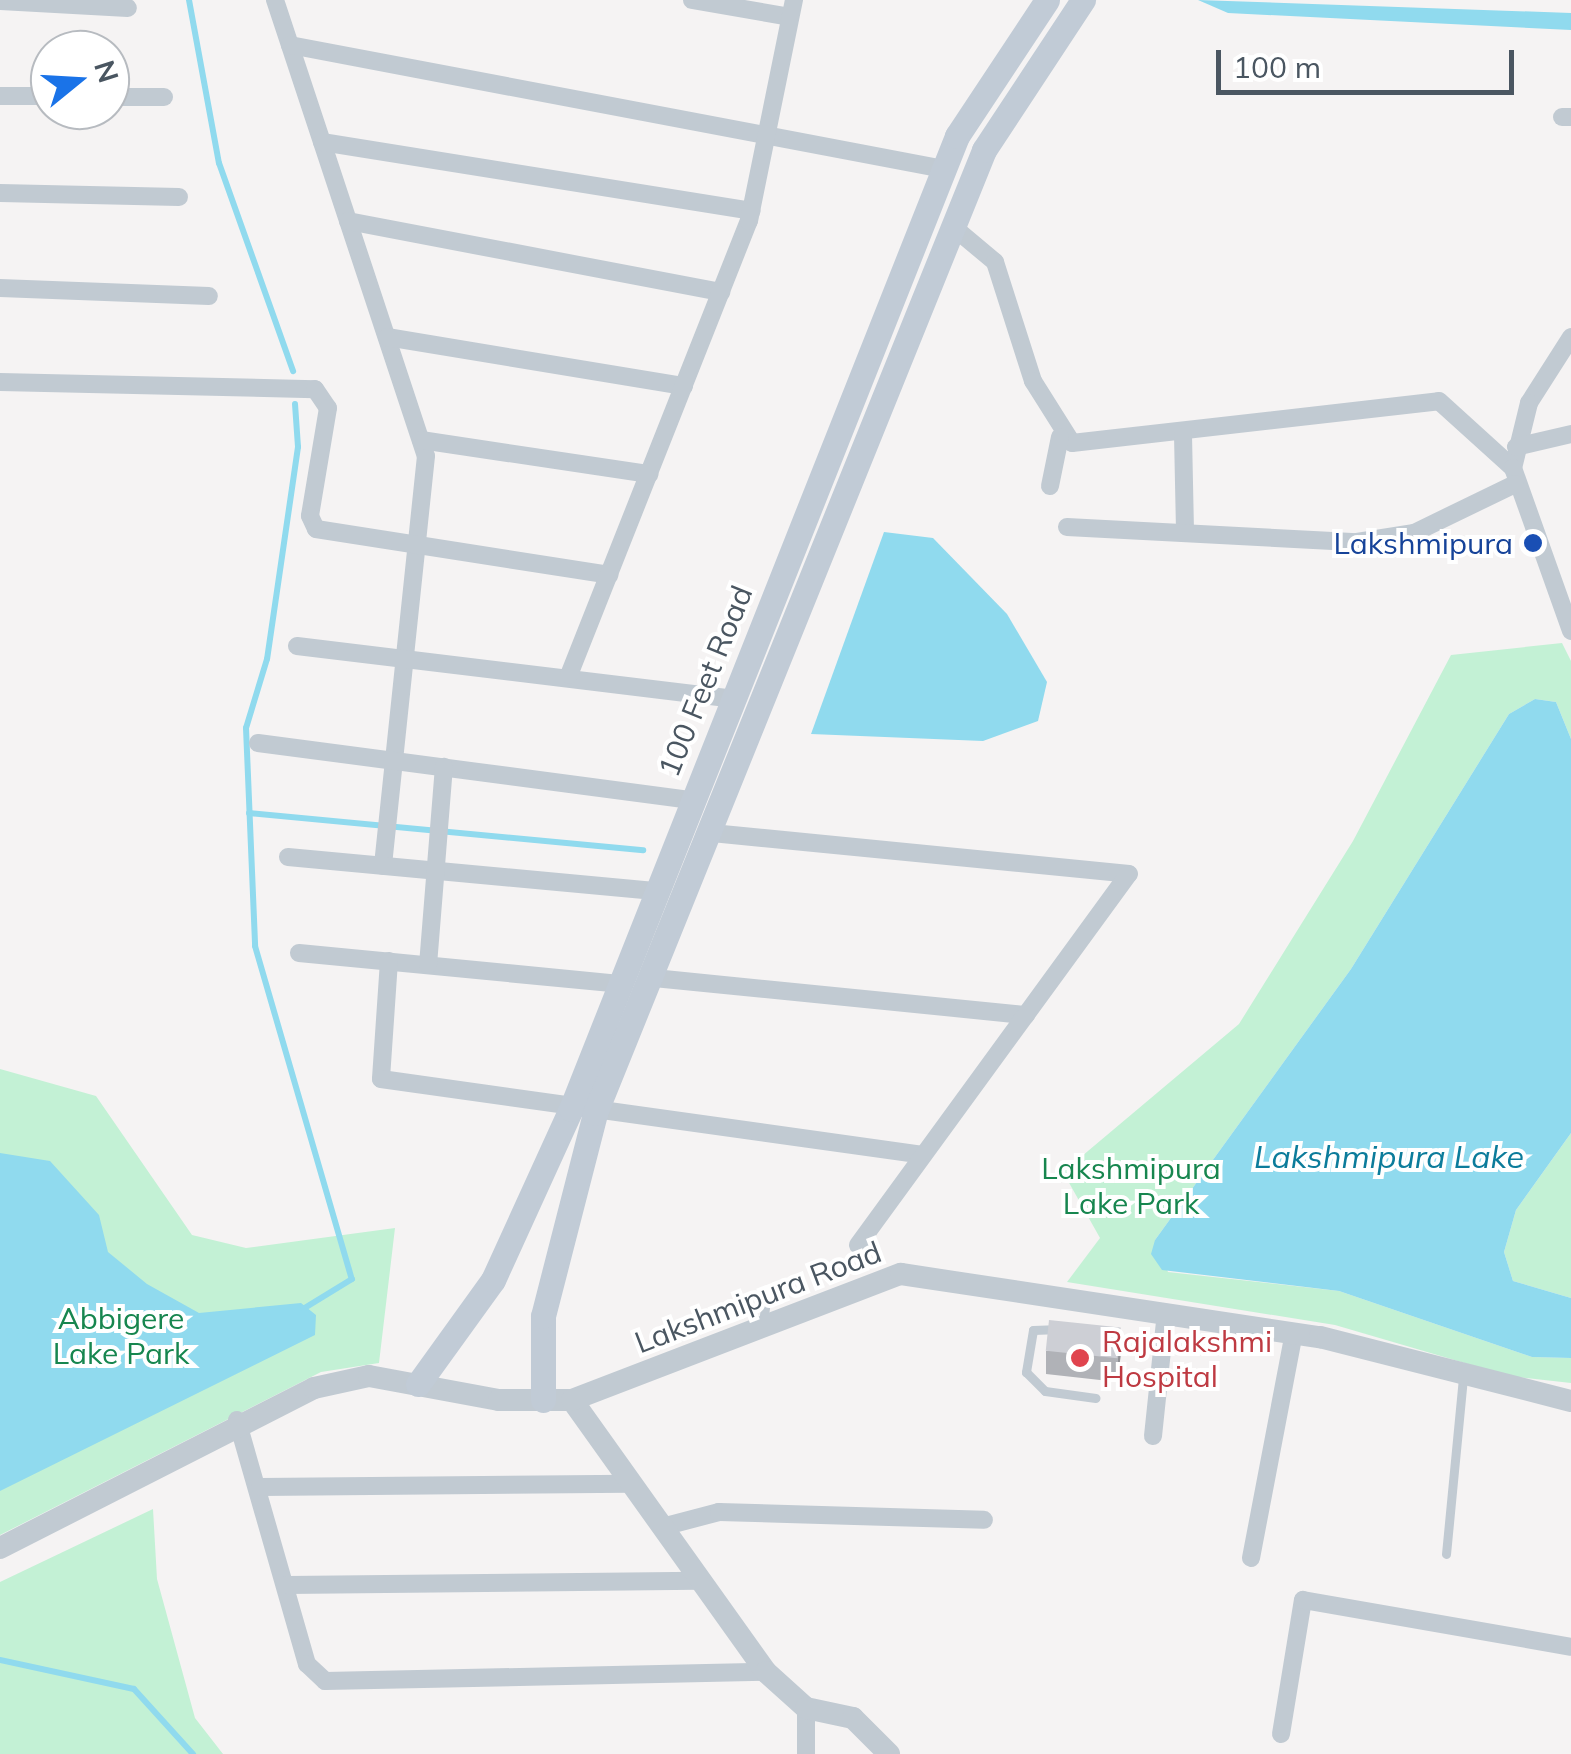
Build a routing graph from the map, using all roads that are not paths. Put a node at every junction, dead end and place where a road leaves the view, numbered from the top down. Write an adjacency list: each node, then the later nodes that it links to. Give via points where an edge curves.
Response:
1 (276, 0): 8 (street)
2 (692, 0): 6 (street)
3 (0, 1): 5 (street)
4 (1042, 2): 15 (main road, 100 Feet Road)
5 (128, 8)
6 (792, 9): 13 (street)
7 (1076, 10): 20 (main road, 100 Feet Road, via 984,150)
8 (290, 45): 13 (street); 14 (street)
9 (0, 96): 10 (street)
10 (30, 96)
11 (130, 97): 12 (street)
12 (164, 97)
13 (767, 132): 15 (street); 18 (street)
14 (322, 142): 18 (street); 19 (street)
15 (944, 169): 46 (main road, 100 Feet Road)
16 (0, 193): 17 (street)
17 (178, 197)
18 (751, 212): 22 (street)
19 (348, 221): 22 (street); 24 (street)
20 (952, 226): 30 (street, via 996,262); 51 (main road, 100 Feet Road)
21 (0, 288): 23 (street)
22 (721, 292): 27 (street)
23 (208, 296)
24 (387, 338): 27 (street); 31 (street)
25 (1571, 338): 32 (street, via 1529,403)
26 (0, 382): 38 (street, via 315,389 328,408 312,526)
27 (684, 386): 33 (street)
28 (1183, 434): 30 (street, via 1083,446); 34 (street, via 1440,401); 37 (street)
29 (1571, 434): 32 (street)
30 (1060, 436): 35 (street)
31 (421, 440): 33 (street); 38 (street)
32 (1516, 447): 34 (street)
33 (649, 474): 39 (street)
34 (1514, 476): 37 (street, via 1442,523 1357,542); 41 (street)
35 (1050, 486)
36 (1067, 527): 37 (street)
37 (1185, 532)
38 (417, 546): 39 (street); 44 (street)
39 (609, 575): 45 (street)
40 (1571, 582): 41 (street)
41 (1551, 589): 42 (street)
42 (1571, 631)
43 (297, 646): 44 (street)
44 (403, 654): 45 (street); 48 (street)
45 (569, 676): 46 (street)
46 (733, 698): 50 (main road, 100 Feet Road)
47 (258, 743): 48 (street)
48 (393, 762): 49 (street); 53 (street)
49 (444, 768): 50 (street); 54 (street)
50 (693, 800): 55 (main road, 100 Feet Road)
51 (712, 833): 59 (main road, 100 Feet Road); 61 (street, via 1130,874)
52 (288, 857): 53 (street)
53 (383, 866): 54 (street)
54 (436, 870): 55 (street); 58 (street)
55 (657, 891): 60 (main road, 100 Feet Road)
56 (299, 953): 57 (street)
57 (389, 961): 58 (street); 62 (street, via 382,1078)
58 (428, 965): 60 (street)
59 (654, 978): 61 (street); 62 (main road, 100 Feet Road)
60 (620, 984): 62 (main road, 100 Feet Road)
61 (1026, 1015): 63 (street)
62 (583, 1111): 63 (street); 71 (main road, 100 Feet Road, via 493,1280); 73 (main road, 100 Feet Road, via 543,1316)
63 (923, 1155): 64 (street)
64 (858, 1244)
65 (768, 1292): 67 (lane)
66 (1166, 1314): 67 (street, Lakshmipura Road, via 901,1274); 69 (street, Lakshmipura Road); 77 (street)
67 (759, 1328): 74 (street, Lakshmipura Road)
68 (1070, 1330): 72 (lane, via 1033,1330 1026,1372 1045,1392)
69 (1294, 1334): 70 (street, Lakshmipura Road); 84 (street)
70 (1463, 1377): 75 (street, Lakshmipura Road); 83 (lane)
71 (418, 1384): 73 (street, Lakshmipura Road); 76 (street, Lakshmipura Road, via 340,1380)
72 (1096, 1398)
73 (543, 1400): 74 (street, Lakshmipura Road)
74 (572, 1400): 78 (street)
75 (1571, 1401)
76 (238, 1420): 79 (street); 82 (street, Lakshmipura Road)
77 (1153, 1436)
78 (629, 1484): 79 (street); 81 (street)
79 (260, 1487): 86 (street)
80 (984, 1520): 81 (street, via 719,1512)
81 (662, 1528): 85 (street)
82 (0, 1548)
83 (1446, 1554)
84 (1251, 1558)
85 (698, 1581): 86 (street); 88 (street)
86 (287, 1585): 88 (street, via 307,1664 325,1680)
87 (1571, 1648): 90 (street, via 1303,1600)
88 (766, 1672): 89 (street)
89 (806, 1708): 91 (street); 92 (street, via 853,1718)
90 (1281, 1734)
91 (806, 1754)
92 (889, 1754)

